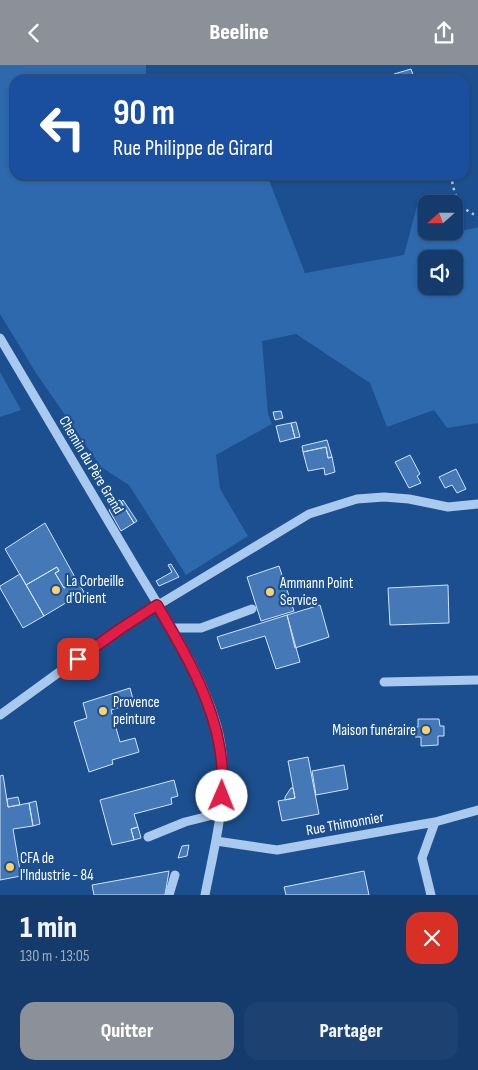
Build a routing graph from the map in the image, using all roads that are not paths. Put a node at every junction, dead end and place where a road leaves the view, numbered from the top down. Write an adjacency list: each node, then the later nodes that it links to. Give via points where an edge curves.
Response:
1 (0, 338): 3 (street, Chemin du Père Grand)
2 (478, 504): 3 (street, via 448,507 384,497 357,499 331,506 309,514)
3 (157, 605): 5 (street, Chemin du Père Grand); 8 (street)
4 (252, 609): 5 (street, via 201,628)
5 (170, 628): 10 (street, Chemin du Père Grand, via 211,707 222,751)
6 (478, 680): 7 (street)
7 (384, 683)
8 (0, 715)
9 (478, 810): 11 (street, Rue Thimonnier)
10 (221, 813): 12 (street, via 185,822); 13 (street, Chemin du Père Grand)
11 (435, 821): 13 (street, Rue Thimonnier, via 277,850); 17 (street, via 422,858)
12 (148, 837)
13 (216, 841): 16 (street, Chemin du Père Grand)
14 (175, 875): 15 (street)
15 (170, 895)
16 (205, 895)
17 (431, 895)

